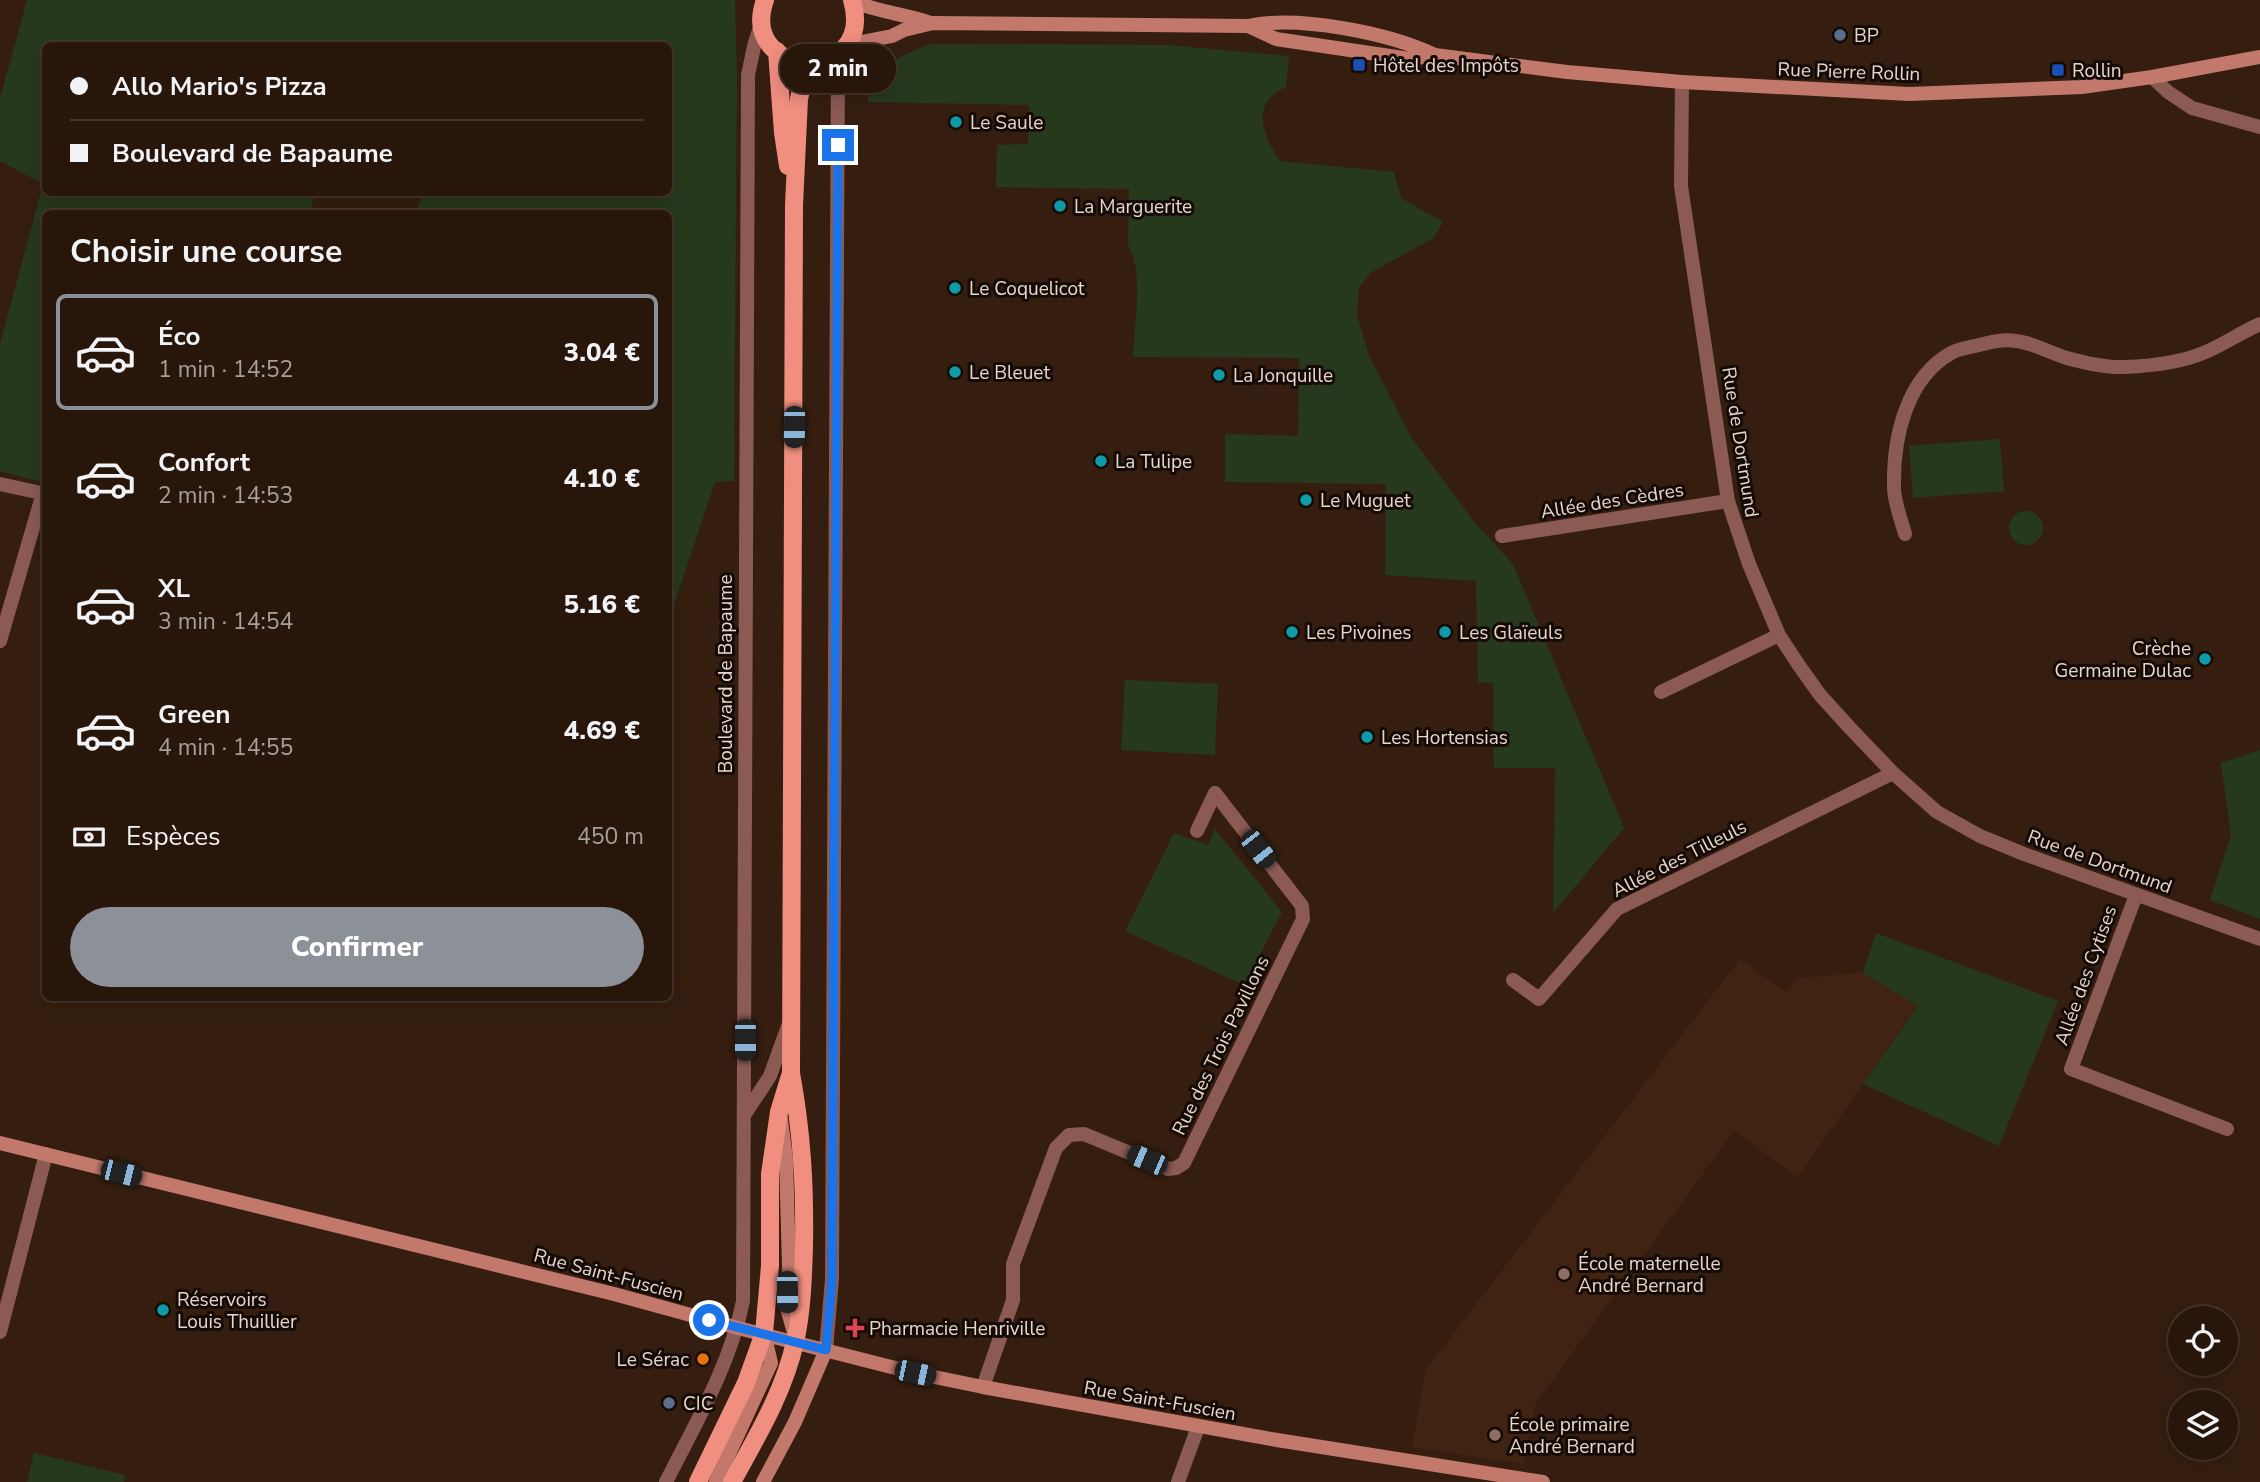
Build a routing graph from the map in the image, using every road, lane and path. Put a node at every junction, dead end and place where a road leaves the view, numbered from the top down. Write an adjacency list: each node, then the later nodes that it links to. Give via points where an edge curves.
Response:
1 (764, 1): 3 (main road)
2 (852, 1): 4 (main road, Rue Pierre Rollin); 5 (main road, via 855,24)
3 (762, 22): 6 (main road); 31 (street, Boulevard de Bapaume, via 748,75)
4 (933, 23): 5 (main road, Rue Pierre Rollin); 10 (main road, Rue Pierre Rollin, via 1248,26 1267,22 1321,26 1412,44 1435,55)
5 (842, 49): 8 (main road); 39 (street, via 832,1279)
6 (777, 51): 8 (main road, via 790,60); 12 (main road)
7 (2260, 57): 9 (main road, Rue Pierre Rollin)
8 (813, 64): 12 (main road, via 804,76 799,99)
9 (2152, 77): 10 (main road, Rue Pierre Rollin, via 2082,87 1957,93); 11 (street, via 2192,108)
10 (1682, 82): 16 (street, Rue de Dortmund, via 1681,186)
11 (2260, 127)
12 (794, 205): 28 (main road)
13 (2260, 324): 18 (street, via 2207,352 2150,366 2096,365 2017,341 1998,340 1955,351 1923,376 1901,426 1894,490)
14 (0, 484): 15 (street)
15 (42, 494)
16 (1728, 500): 19 (street, Allée des Cèdres); 20 (street, Rue de Dortmund)
17 (42, 501): 21 (street)
18 (1905, 534)
19 (1502, 536)
20 (1779, 635): 22 (street); 23 (street, Rue de Dortmund, via 1820,695)
21 (0, 641)
22 (1661, 692)
23 (1893, 773): 25 (street, Rue de Dortmund, via 1937,812 1980,836); 27 (street, Allée des Tilleuls, via 1617,909 1539,999)
24 (1198, 831): 40 (street, Rue des Trois Pavillons, via 1215,793 1302,906 1303,919 1184,1163 1168,1169 1084,1134 1069,1135 1056,1148 1013,1264 1013,1300)
25 (2136, 895): 26 (street, Rue de Dortmund); 32 (street, Allée des Cytises, via 2071,1069)
26 (2260, 939)
27 (1513, 980)
28 (791, 1018): 29 (main road); 31 (street, via 770,1076)
29 (790, 1073): 30 (main road); 38 (main road, via 804,1160 803,1278)
30 (779, 1112): 37 (main road, via 770,1174); 38 (main road, via 786,1159 788,1308)
31 (744, 1115): 35 (street, Boulevard de Bapaume, via 743,1301)
32 (2227, 1129)
33 (0, 1143): 34 (main road, Rue Saint-Fuscien)
34 (46, 1154): 35 (main road, Rue Saint-Fuscien); 36 (street)
35 (738, 1328): 37 (main road, Rue Saint-Fuscien); 43 (street, Boulevard de Bapaume)
36 (0, 1332)
37 (764, 1334): 38 (main road, Rue Saint-Fuscien); 44 (main road, via 746,1383); 45 (main road, via 771,1363)
38 (796, 1341): 39 (main road, Rue Saint-Fuscien); 46 (main road, via 776,1398)
39 (826, 1350): 40 (main road, Rue Saint-Fuscien); 47 (main road)
40 (983, 1387): 41 (main road, Rue Saint-Fuscien)
41 (1198, 1427): 42 (main road, Rue Saint-Fuscien); 48 (street)
42 (1527, 1481): 49 (main road, Rue Saint-Fuscien)
43 (666, 1482)
44 (698, 1482)
45 (716, 1482)
46 (732, 1482)
47 (764, 1482)
48 (1178, 1482)
49 (1543, 1482)

